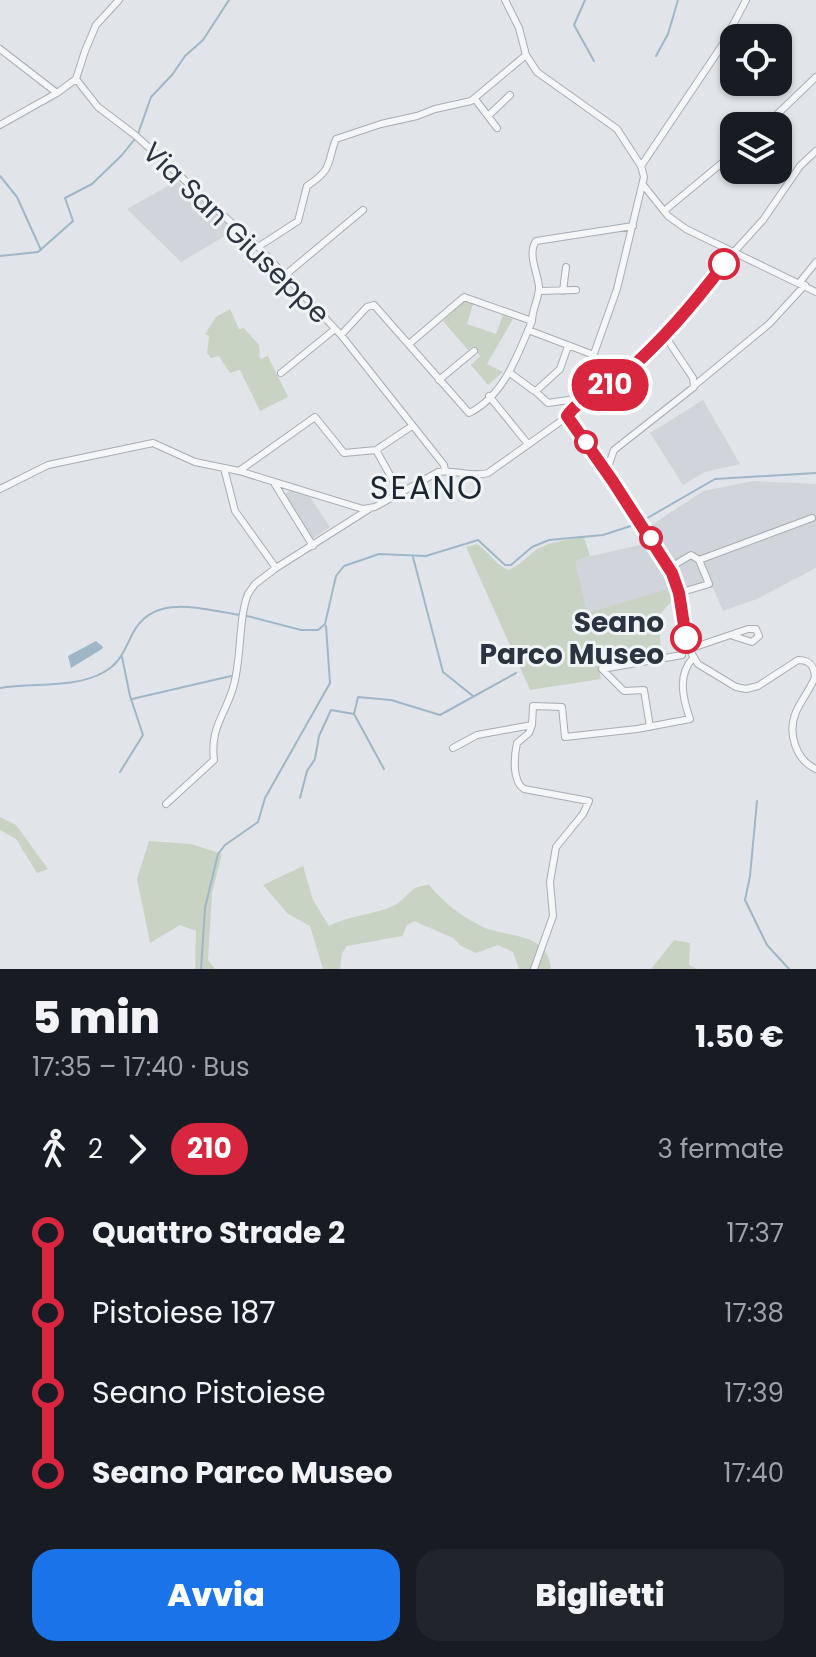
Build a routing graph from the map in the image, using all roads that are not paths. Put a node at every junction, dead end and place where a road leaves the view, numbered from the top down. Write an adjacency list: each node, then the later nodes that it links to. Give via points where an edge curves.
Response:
1 (119, 0): 7 (street, via 96,25)
2 (505, 0): 5 (street)
3 (746, 0): 19 (street)
4 (0, 49): 8 (street)
5 (526, 55): 10 (street); 19 (street, via 537,72 617,129)
6 (816, 77): 11 (street)
7 (76, 79): 8 (street); 24 (street, Via San Giuseppe, via 98,107)
8 (57, 93): 13 (street)
9 (510, 95): 12 (street)
10 (475, 99): 12 (street); 24 (street, via 336,139 331,162 307,186 298,221)
11 (780, 112)
12 (488, 116): 14 (street)
13 (0, 125)
14 (497, 128)
15 (816, 151): 17 (street)
16 (816, 159): 17 (street)
17 (806, 161): 25 (street)
18 (720, 165): 22 (street)
19 (641, 166): 20 (street)
20 (644, 186): 22 (street); 23 (street)
21 (363, 210): 28 (street)
22 (664, 211): 25 (street)
23 (633, 226): 31 (street, via 536,241 532,249); 42 (street)
24 (258, 247): 28 (street, Via San Giuseppe)
25 (733, 253): 29 (street); 38 (street)
26 (816, 262): 29 (street)
27 (566, 267): 32 (street)
28 (284, 276): 35 (street, Via San Giuseppe)
29 (802, 284): 33 (street); 46 (street, via 769,324)
30 (576, 290): 32 (street)
31 (539, 291): 32 (street); 34 (street)
32 (563, 291)
33 (816, 292)
34 (532, 321): 36 (street); 39 (street, via 464,297)
35 (335, 329): 37 (street, Via San Giuseppe); 43 (street)
36 (528, 330): 40 (street); 44 (street)
37 (341, 335): 39 (street, via 374,305); 51 (street, Via San Giuseppe)
38 (665, 336): 46 (street); 49 (street, via 618,379)
39 (409, 344): 45 (street)
40 (568, 346): 42 (street); 47 (street, via 560,369)
41 (474, 351): 45 (street)
42 (594, 355): 49 (street)
43 (281, 373)
44 (510, 373): 47 (street); 48 (street)
45 (439, 380): 48 (street, via 467,413)
46 (695, 383): 53 (street)
47 (536, 391): 49 (street, via 548,403)
48 (489, 396): 52 (street)
49 (580, 401): 50 (street)
50 (567, 416): 52 (street); 56 (street)
51 (412, 426): 54 (street); 58 (street, Via San Giuseppe)
52 (528, 444): 58 (street, via 488,473)
53 (623, 444): 55 (street); 60 (street)
54 (376, 450): 59 (street, via 344,453 315,417); 63 (street)
55 (611, 454): 56 (street); 60 (street)
56 (599, 461): 60 (street)
57 (224, 468): 59 (street); 62 (street, via 148,443 48,465); 68 (street, via 235,511)
58 (444, 469): 63 (street)
59 (239, 471): 61 (street)
60 (608, 474): 69 (street)
61 (274, 483): 64 (street); 66 (street)
62 (0, 489)
63 (400, 493): 64 (street)
64 (369, 509): 66 (street)
65 (812, 518): 67 (street)
66 (313, 546): 68 (street)
67 (699, 560): 69 (street, via 691,555); 70 (street, via 709,584)
68 (276, 568): 80 (street, via 248,594 232,691 213,734 214,760)
69 (669, 568): 70 (street)
70 (679, 593): 72 (street)
71 (733, 636): 72 (street)
72 (689, 649): 74 (street); 75 (street)
73 (682, 655): 77 (street, via 602,669 624,691 644,690)
74 (693, 658): 75 (street); 79 (street, via 746,689 791,663 809,662 815,677 792,727 800,756)
75 (684, 673): 77 (street, via 682,689 690,719)
76 (532, 725): 77 (street, via 533,706 546,704 562,707 565,737); 78 (street, via 477,735); 81 (street, via 517,743 519,786 589,801 556,847 550,882 553,916)
77 (650, 727)
78 (453, 748)
79 (816, 769)
80 (166, 804)
81 (534, 969)

